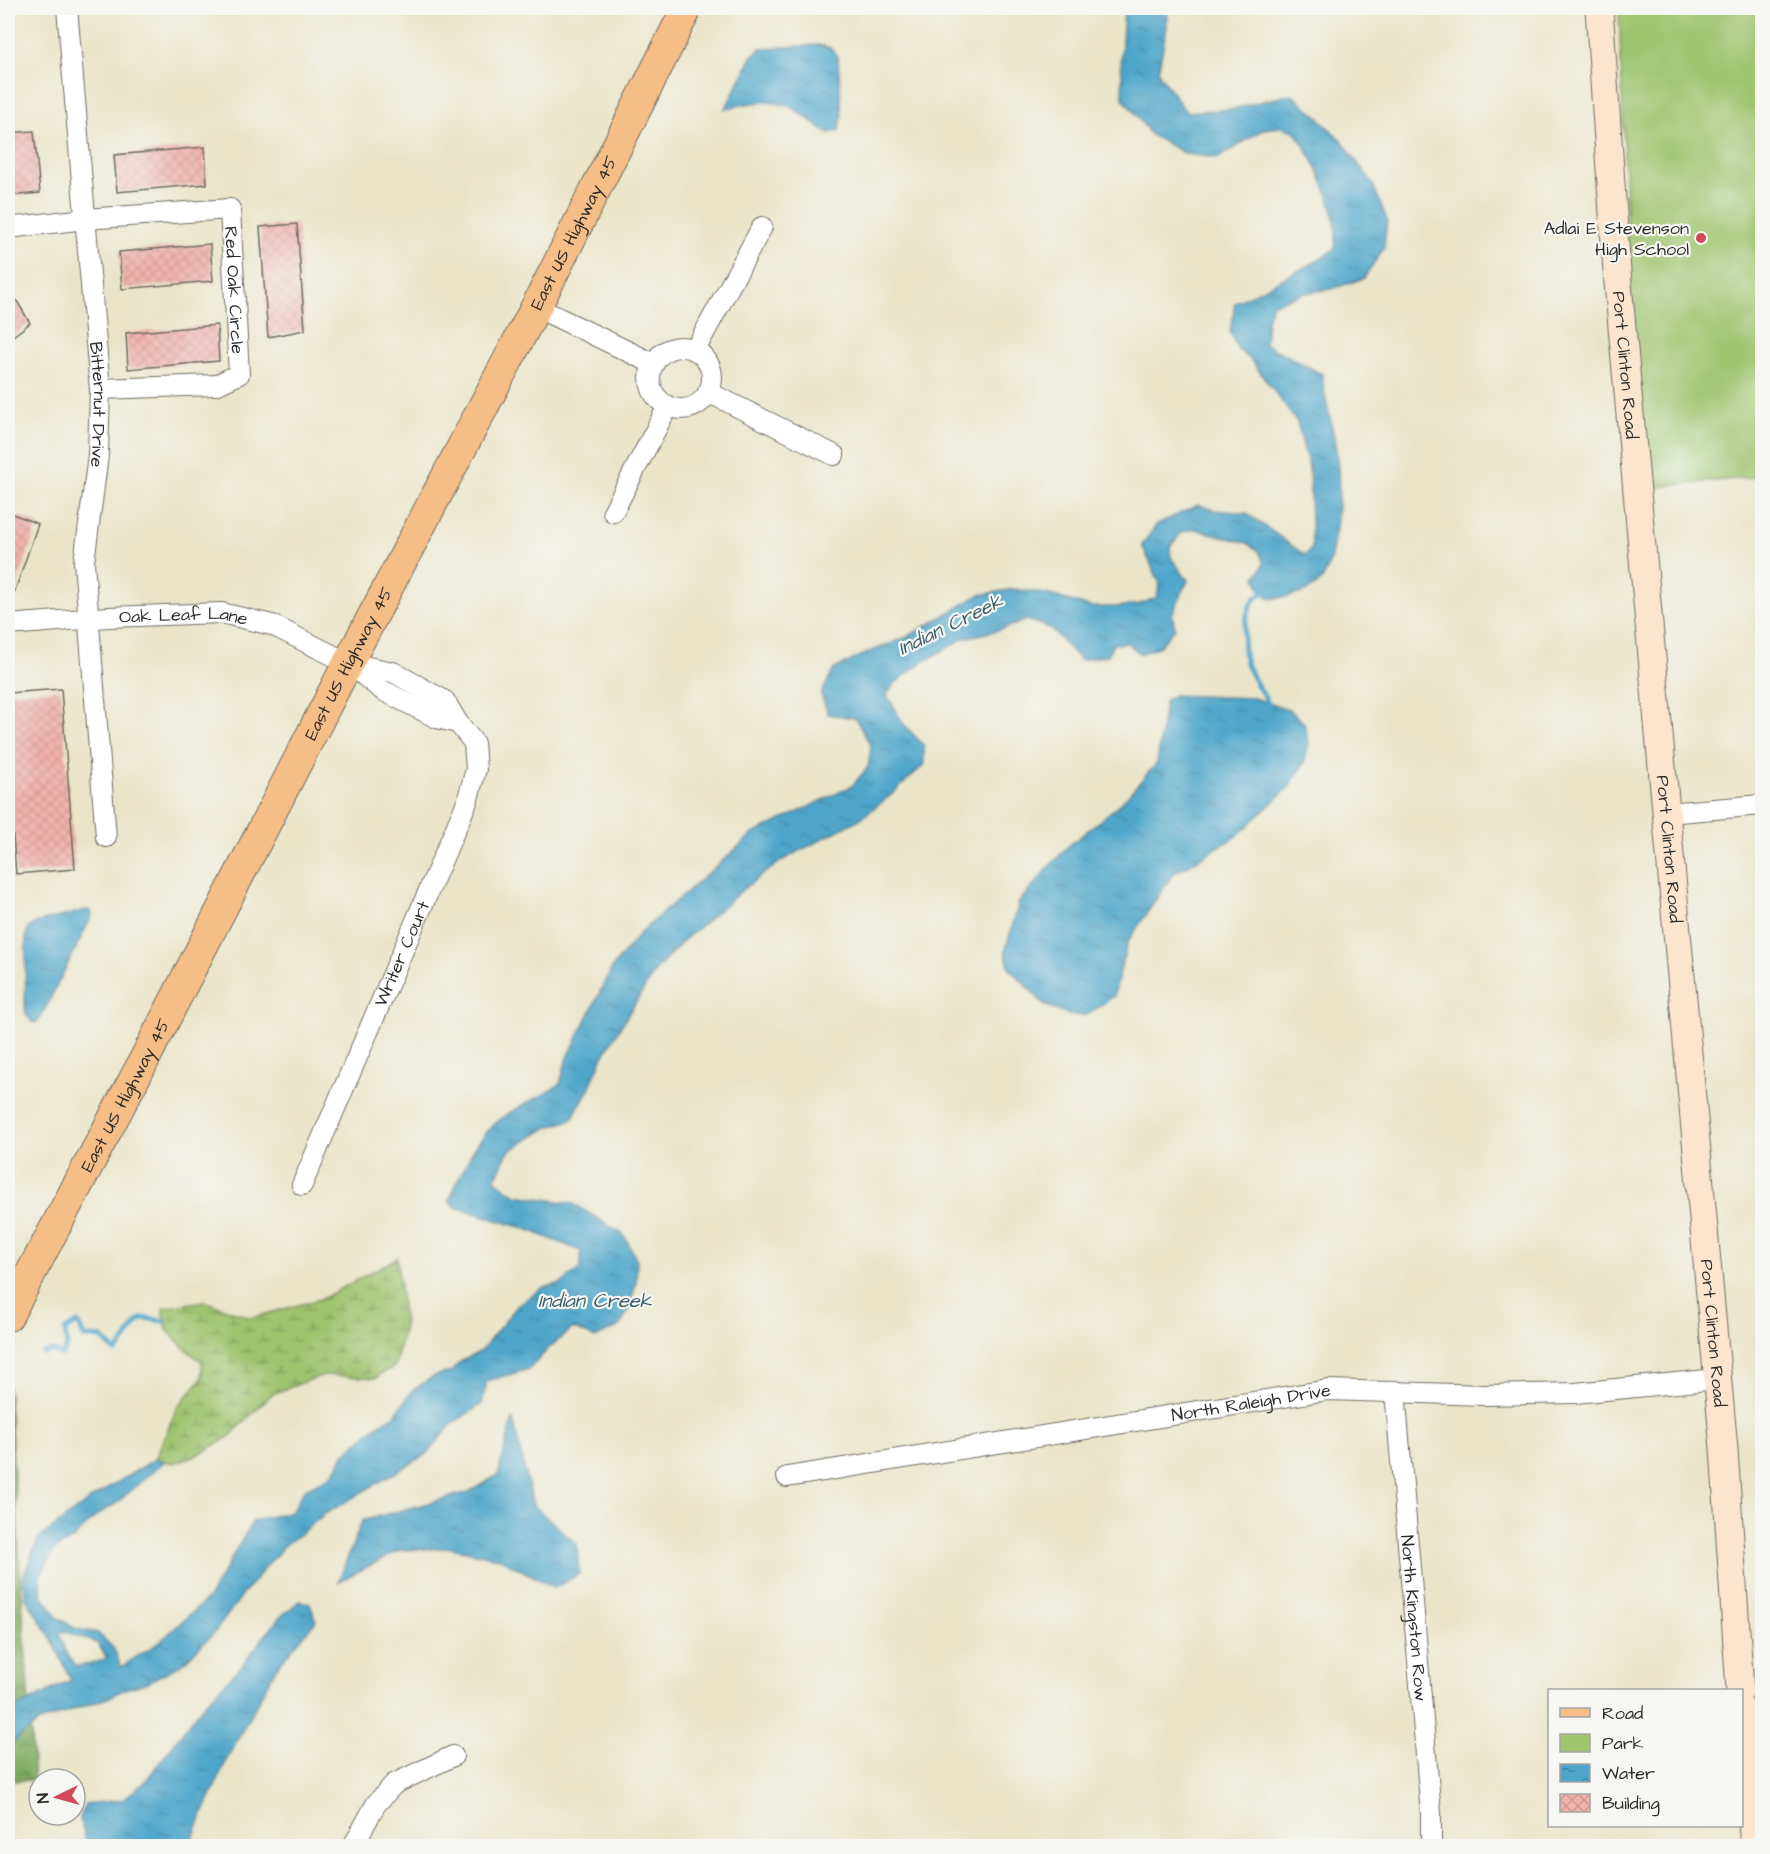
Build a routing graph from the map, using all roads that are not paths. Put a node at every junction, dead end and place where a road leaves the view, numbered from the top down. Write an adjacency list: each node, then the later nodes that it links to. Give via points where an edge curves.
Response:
1 (67, 8): 4 (street, Bitternut Drive)
2 (687, 8): 7 (main road, East US Highway 45)
3 (1599, 8): 19 (street, Port Clinton Road, via 1618,284)
4 (85, 219): 6 (street); 10 (street, Bitternut Drive); 10 (street, Red Oak Circle, via 230,209 239,374 216,385)
5 (762, 227): 8 (street)
6 (8, 228)
7 (536, 307): 9 (street); 17 (main road, East US Highway 45)
8 (695, 350): 9 (street, via 667,350); 11 (street, via 710,366)
9 (654, 364): 12 (street, via 654,392)
10 (100, 389): 15 (street, Bitternut Drive, via 98,456 84,561)
11 (708, 392): 12 (street, via 689,408); 13 (street)
12 (668, 406): 14 (street)
13 (834, 454)
14 (613, 512)
15 (89, 619): 16 (street, Oak Leaf Lane); 17 (street, Oak Leaf Lane, via 221,613 272,625); 20 (street, Bitternut Drive)
16 (8, 625)
17 (348, 663): 21 (street, Writer Court, via 382,690 437,718 458,723 474,743 476,769 466,802); 22 (main road, East US Highway 45)
18 (1762, 805): 19 (street)
19 (1666, 813): 23 (street, Port Clinton Road)
20 (106, 837)
21 (302, 1185)
22 (8, 1317)
23 (1717, 1379): 24 (street, North Raleigh Drive, via 1575,1393); 26 (street, Port Clinton Road)
24 (1395, 1391): 25 (street, North Raleigh Drive, via 1328,1390); 30 (street, North Kingston Row)
25 (787, 1477)
26 (1740, 1689)
27 (1743, 1721): 31 (street)
28 (453, 1756): 29 (street, via 394,1784 376,1804)
29 (353, 1846)
30 (1431, 1846)
31 (1754, 1846)

